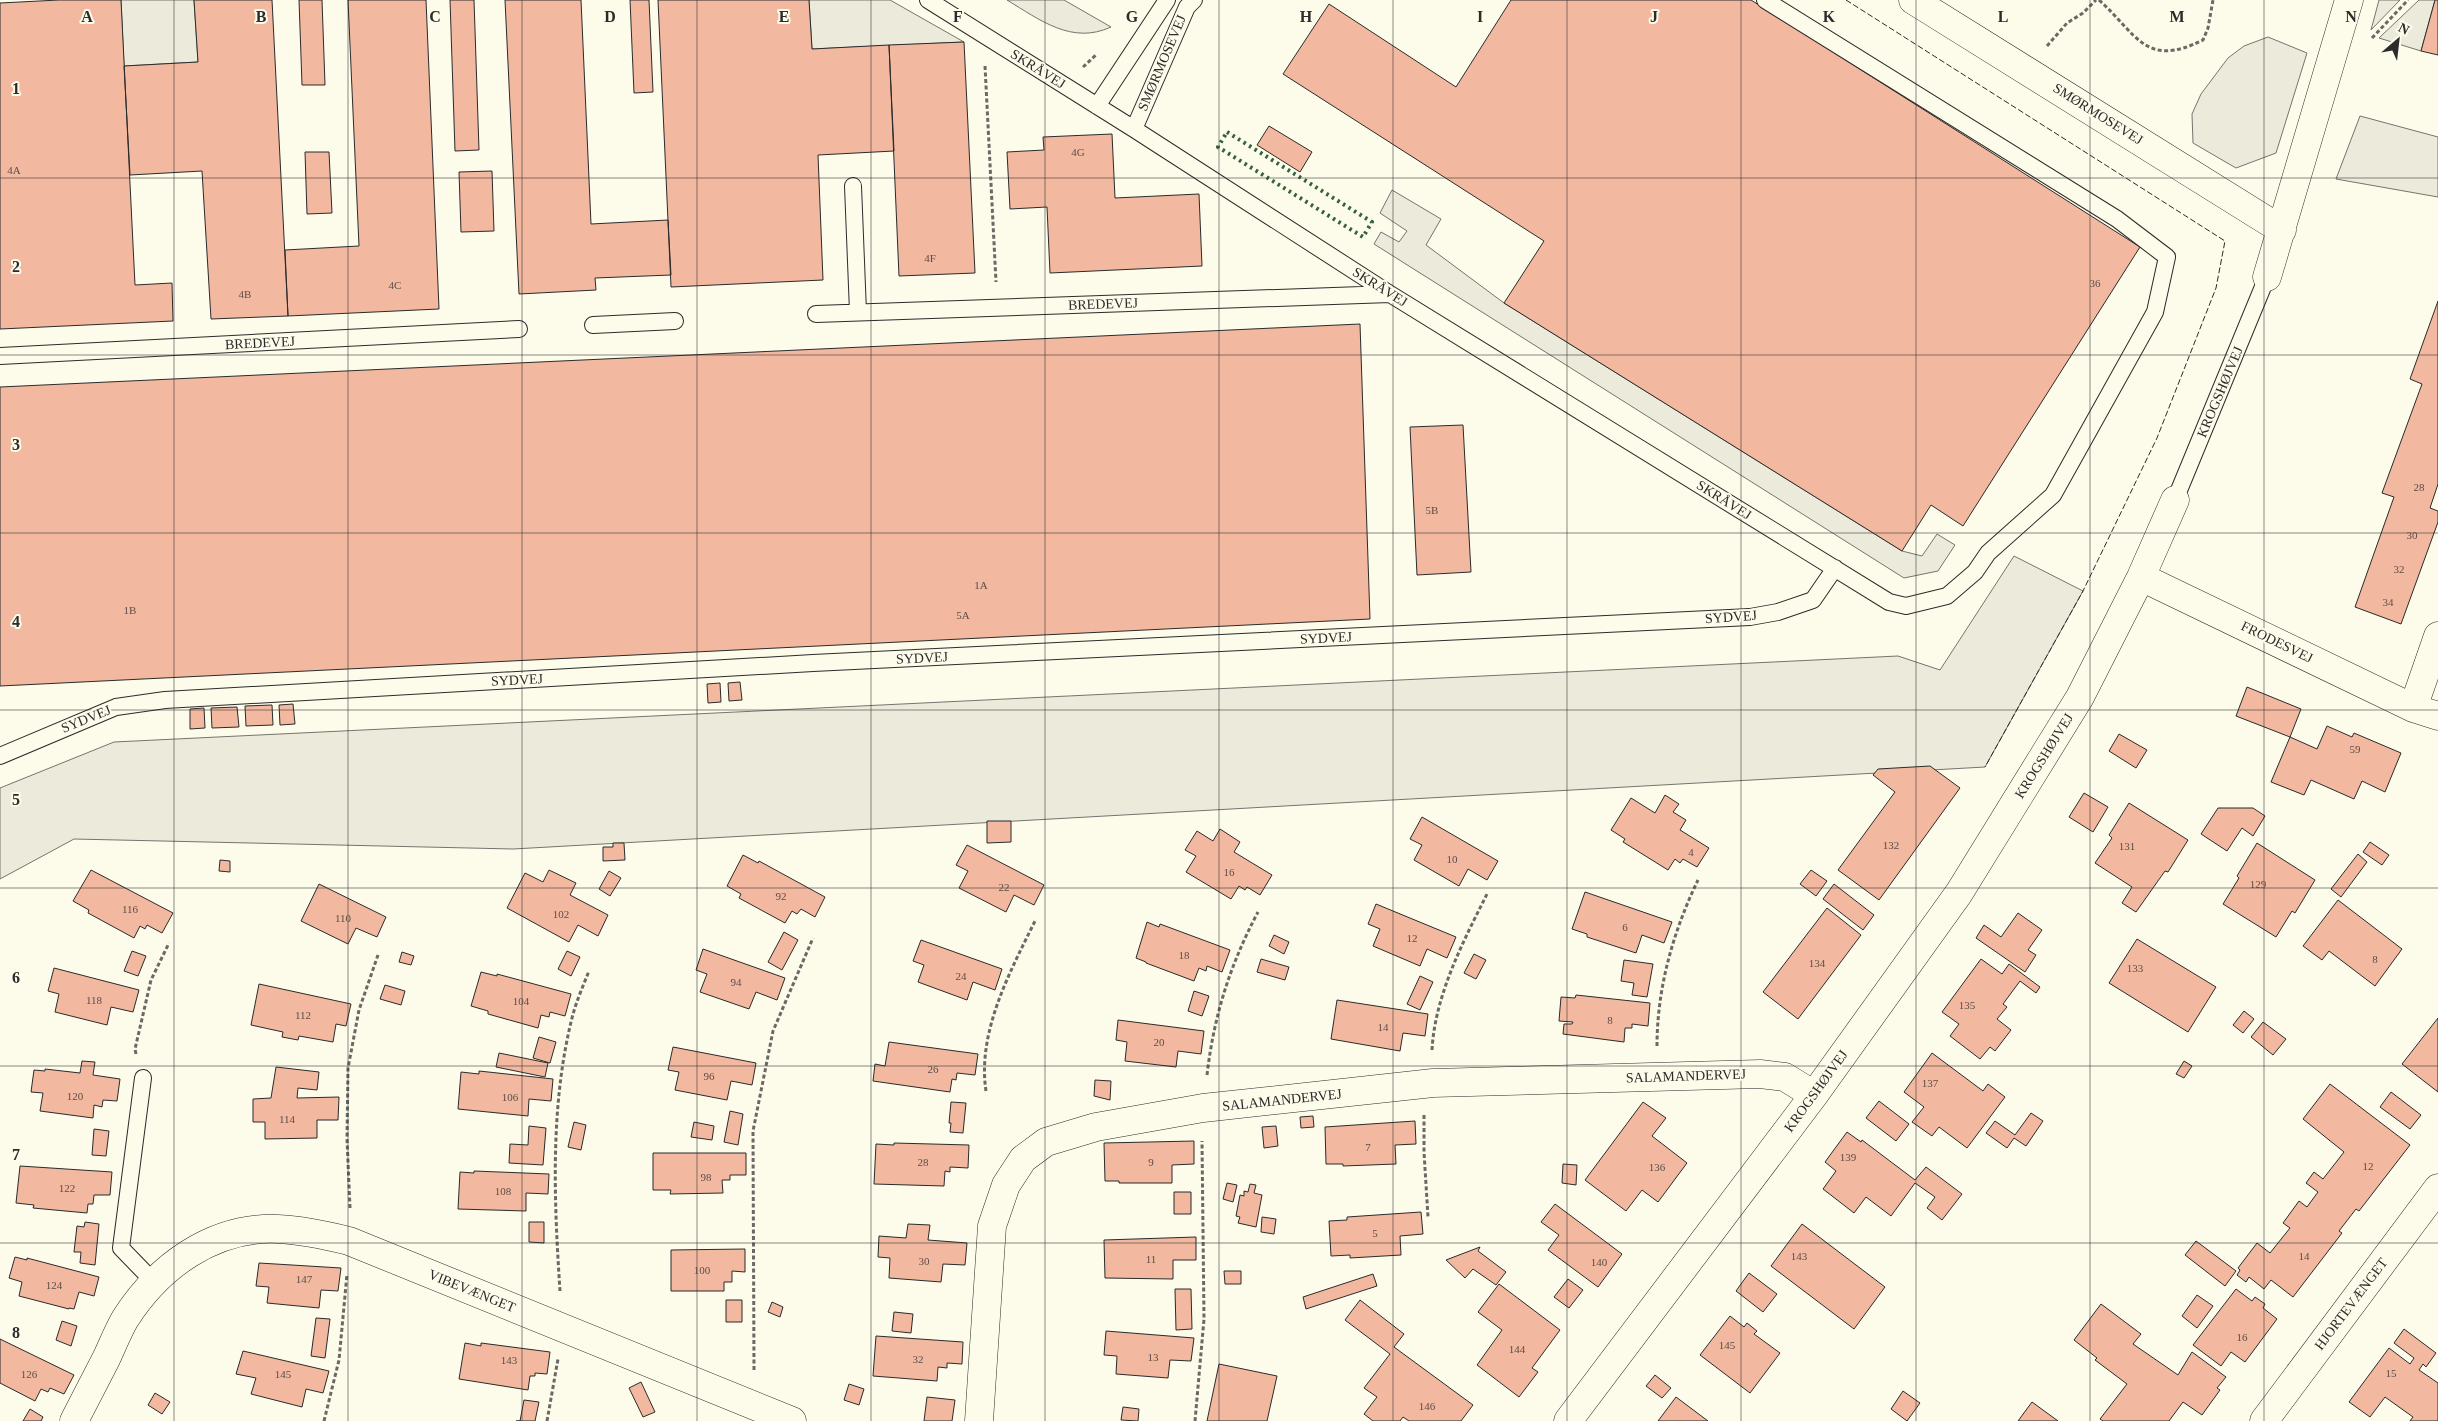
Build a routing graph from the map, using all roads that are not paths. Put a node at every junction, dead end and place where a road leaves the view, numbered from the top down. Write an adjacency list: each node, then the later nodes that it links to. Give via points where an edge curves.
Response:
1 (928, 0): 7 (lane, SKRÅVEJ)
2 (1167, 0): 7 (lane, SMØRMOSEVEJ)
3 (1194, 0): 8 (lane, SMØRMOSEVEJ, via 1187,7)
4 (1765, 0): 20 (lane, SKRÅVEJ, via 2117,219 2167,257 2155,312 2053,495 1988,553 1975,572 1947,596 1906,606 1889,602)
5 (1913, 0): 10 (street, SMØRMOSEVEJ)
6 (2349, 0): 10 (street, KROGSHØJVEJ)
7 (1097, 106): 8 (lane, SKRÅVEJ)
8 (1134, 129): 12 (lane, SKRÅVEJ)
9 (853, 186): 13 (lane)
10 (2282, 230): 11 (street, KROGSHØJVEJ)
11 (2267, 277): 19 (lane, KROGSHØJVEJ)
12 (1390, 294): 13 (lane, BREDEVEJ); 20 (lane, SKRÅVEJ)
13 (858, 312): 14 (lane, BREDEVEJ)
14 (816, 314)
15 (674, 321): 16 (lane)
16 (593, 325)
17 (519, 329): 18 (lane, BREDEVEJ)
18 (0, 356)
19 (2175, 500): 21 (street, KROGSHØJVEJ)
20 (1835, 568): 24 (lane, SYDVEJ, via 1813,600 1750,617 813,663 165,700 116,706)
21 (2141, 577): 23 (street, FRODESVEJ); 26 (street, KROGSHØJVEJ, via 2080,697 1959,893)
22 (2438, 636): 23 (street, FRODESVEJ)
23 (2426, 712)
24 (0, 756)
25 (143, 1078): 28 (lane, via 121,1248)
26 (1814, 1095): 31 (street, SALAMANDERVEJ, via 1785,1077 1760,1074 1430,1084 1203,1108 1084,1131 1046,1142 1023,1159 1006,1185 992,1226); 32 (street, KROGSHØJVEJ)
27 (2438, 1188): 33 (street, HJORTEVÆNGET)
28 (153, 1281): 29 (street, VIBEVÆNGET, via 125,1320); 30 (street, VIBEVÆNGET, via 169,1266 198,1248 243,1232 276,1228 314,1232 348,1241)
29 (74, 1421)
30 (792, 1421)
31 (979, 1421)
32 (1568, 1421)
33 (2264, 1421)

